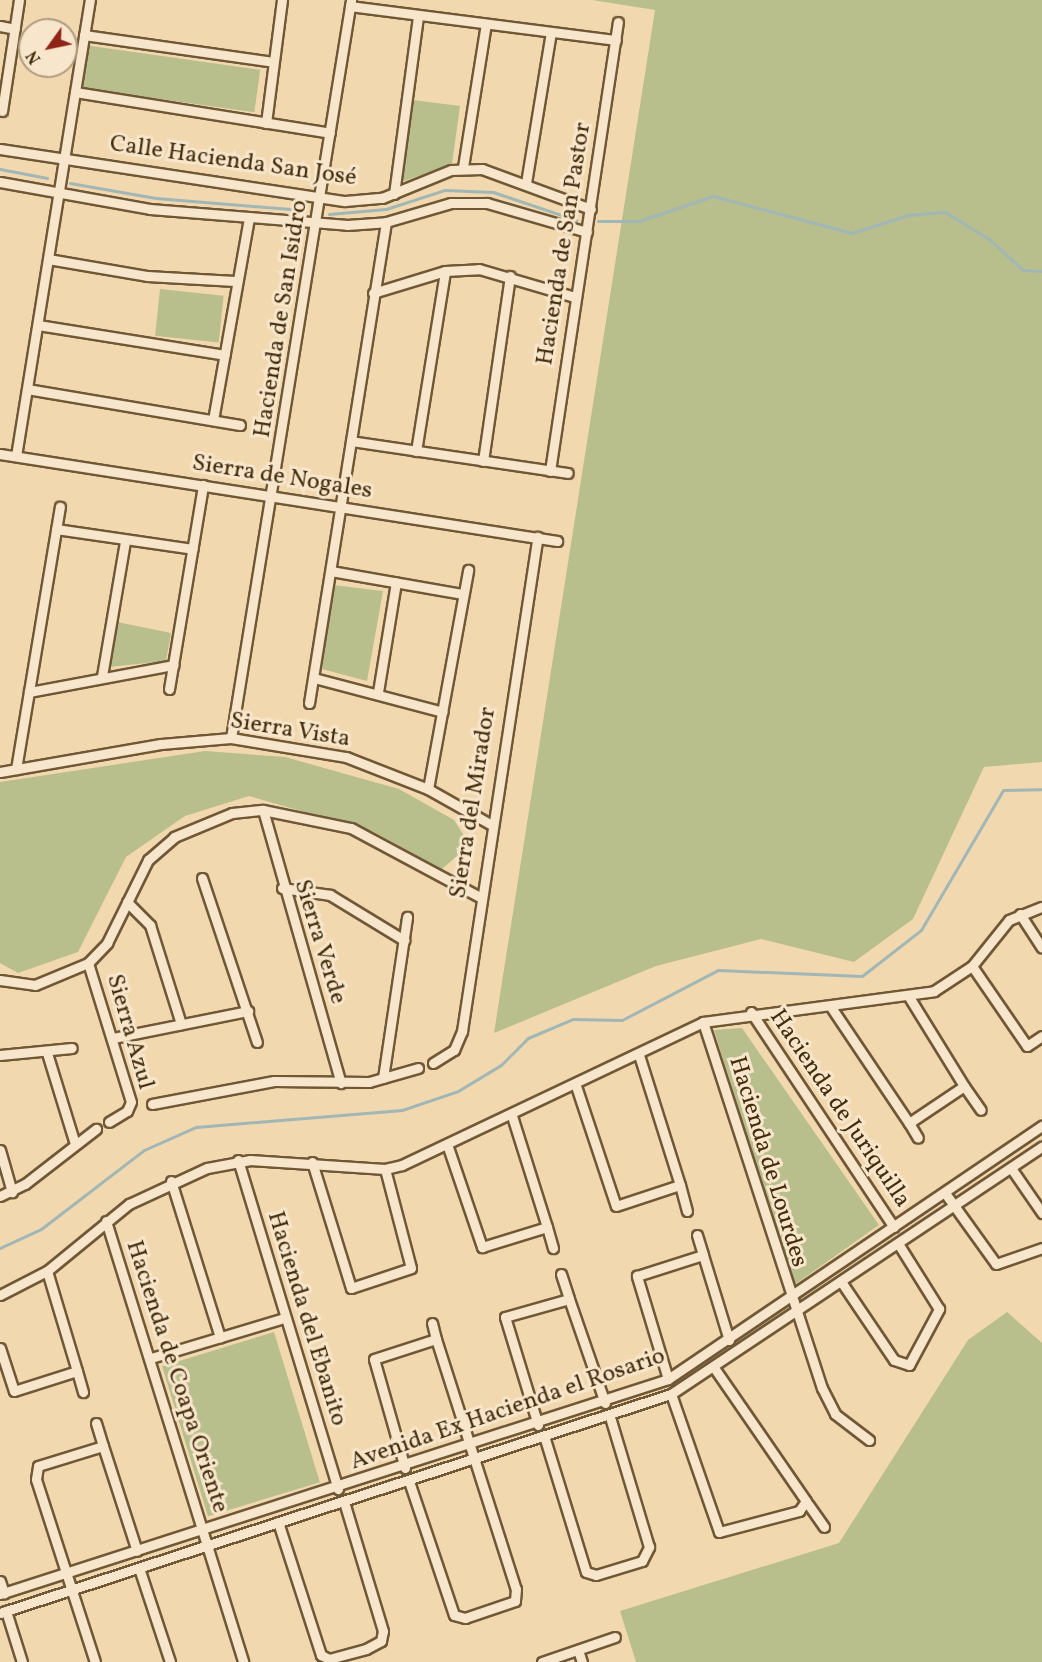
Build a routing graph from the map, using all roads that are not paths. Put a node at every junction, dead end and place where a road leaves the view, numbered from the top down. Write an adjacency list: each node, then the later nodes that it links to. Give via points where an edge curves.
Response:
1 (19, 0): 9 (street)
2 (90, 0): 11 (street)
3 (282, 0): 13 (street)
4 (351, 3): 5 (street); 18 (street, Hacienda de San Isidro)
5 (418, 16): 7 (street); 25 (street)
6 (618, 22): 12 (street, Hacienda de San Pastor)
7 (486, 24): 10 (street); 21 (street)
8 (0, 26): 9 (street)
9 (15, 29): 14 (street)
10 (551, 32): 12 (street); 23 (street)
11 (84, 35): 13 (street); 15 (street)
12 (615, 40): 27 (street, Hacienda de San Pastor)
13 (273, 62): 17 (street)
14 (3, 83): 16 (street)
15 (75, 92): 17 (street); 20 (street)
16 (2, 111)
17 (266, 123): 18 (street)
18 (330, 133): 26 (street, Hacienda de San Isidro)
19 (0, 149): 20 (street, Calle Hacienda San José)
20 (63, 156): 24 (street); 26 (street, Calle Hacienda San José)
21 (463, 167): 23 (street); 25 (street, Calle Hacienda San José)
22 (0, 182): 24 (street, Calle Hacienda San José)
23 (526, 183): 27 (street)
24 (58, 191): 28 (street, Calle Hacienda San José, via 150,209); 32 (street)
25 (394, 194): 26 (street, Calle Hacienda San José, via 361,201)
26 (321, 199): 29 (street, Hacienda de San Isidro)
27 (591, 209): 31 (street, Hacienda de San Pastor)
28 (249, 217): 29 (street, Calle Hacienda San José); 35 (street)
29 (316, 222): 30 (street, Calle Hacienda San José); 51 (street, Hacienda de San Isidro)
30 (386, 222): 31 (street, Calle Hacienda San José, via 471,202 517,208); 36 (street)
31 (586, 232): 37 (street, Hacienda de San Pastor)
32 (48, 259): 35 (street, via 147,276); 38 (street)
33 (445, 271): 34 (street, via 479,268); 36 (street); 44 (street)
34 (510, 276): 37 (street); 47 (street)
35 (235, 281): 39 (street)
36 (373, 293): 43 (street)
37 (575, 297): 48 (street, Hacienda de San Pastor)
38 (38, 325): 39 (street); 40 (street)
39 (225, 355): 41 (street)
40 (27, 388): 41 (street); 46 (street)
41 (213, 420): 42 (street)
42 (240, 425)
43 (351, 441): 44 (street); 53 (street)
44 (416, 451): 47 (street)
45 (0, 454): 46 (street, Sierra de Nogales)
46 (16, 456): 50 (street, Sierra de Nogales)
47 (483, 461): 48 (street)
48 (550, 471): 49 (street)
49 (568, 473)
50 (203, 485): 51 (street, Sierra de Nogales); 58 (street)
51 (273, 496): 53 (street, Sierra de Nogales); 71 (street, Hacienda de San Isidro)
52 (60, 507): 54 (street)
53 (341, 508): 55 (street, Sierra de Nogales); 60 (street)
54 (56, 530): 56 (street); 67 (street)
55 (538, 537): 57 (street, Sierra de Nogales); 76 (street, Sierra del Mirador)
56 (125, 541): 58 (street); 64 (street)
57 (557, 541)
58 (193, 549): 63 (street)
59 (468, 570): 62 (street)
60 (332, 571): 61 (street); 65 (street)
61 (396, 582): 62 (street); 68 (street)
62 (463, 594): 70 (street)
63 (172, 665): 64 (street); 66 (street)
64 (102, 676): 67 (street)
65 (314, 678): 68 (street); 69 (street)
66 (169, 689)
67 (29, 692): 72 (street)
68 (378, 692): 70 (street)
69 (309, 703)
70 (443, 712): 74 (street)
71 (231, 738): 72 (street, Sierra Vista); 74 (street, Sierra Vista, via 346,757)
72 (16, 769): 73 (street, Sierra Vista)
73 (0, 772)
74 (428, 789): 76 (street, Sierra Vista)
75 (263, 810): 78 (street, Sierra Verde); 79 (street, via 364,832); 80 (street, via 232,813 174,837 148,860)
76 (490, 824): 79 (street, Sierra del Mirador)
77 (202, 878): 91 (street)
78 (282, 888): 84 (street, via 330,895); 107 (street, Sierra Verde)
79 (478, 896): 104 (street, Sierra del Mirador, via 460,1038 449,1055)
80 (127, 902): 86 (street, via 107,943); 94 (street, via 150,925)
81 (1042, 907): 82 (street)
82 (1020, 914): 85 (street); 87 (street, via 1002,927)
83 (407, 917): 84 (street)
84 (404, 940): 106 (street)
85 (1042, 948)
86 (88, 963): 88 (street, via 36,985); 96 (street, Sierra Azul)
87 (972, 966): 89 (street, via 947,986); 98 (street)
88 (0, 980)
89 (909, 997): 90 (street); 109 (street)
90 (831, 1007): 92 (street); 114 (street)
91 (248, 1011): 94 (street); 97 (street)
92 (751, 1012): 93 (street); 136 (street, Hacienda de Juriquilla)
93 (703, 1022): 102 (street); 149 (street, Hacienda de Lourdes)
94 (181, 1024): 96 (street)
95 (1042, 1035): 98 (street)
96 (113, 1038): 113 (street, Sierra Azul, via 131,1102 127,1111)
97 (257, 1042)
98 (1027, 1046): 103 (street)
99 (72, 1048): 100 (street)
100 (47, 1053): 101 (street); 118 (street)
101 (0, 1055)
102 (639, 1055): 108 (street); 127 (street)
103 (1033, 1055)
104 (433, 1063)
105 (418, 1068): 106 (street)
106 (383, 1078): 107 (street)
107 (341, 1083): 110 (street, via 274,1081)
108 (576, 1086): 112 (street); 127 (street, via 616,1206)
109 (964, 1086): 111 (street); 114 (street)
110 (152, 1104)
111 (981, 1110)
112 (512, 1116): 119 (street); 135 (street)
113 (109, 1122)
114 (909, 1123): 117 (street)
115 (1042, 1126): 129 (street, Avenida Ex Hacienda el Rosario)
116 (96, 1129): 118 (street)
117 (918, 1137)
118 (75, 1144): 128 (street)
119 (448, 1147): 125 (street); 135 (street, via 482,1247)
120 (1042, 1147): 124 (street, Avenida Ex Hacienda el Rosario)
121 (0, 1150): 128 (street)
122 (238, 1160): 123 (street); 126 (street); 151 (street, Hacienda del Ebanito)
123 (312, 1162): 125 (street); 142 (street, via 351,1288)
124 (1011, 1168): 131 (street, Avenida Ex Hacienda el Rosario); 133 (street)
125 (385, 1169): 142 (street)
126 (171, 1181): 134 (street); 153 (street)
127 (680, 1185): 132 (street)
128 (12, 1192): 130 (street)
129 (945, 1193): 131 (street); 136 (street, Avenida Ex Hacienda el Rosario)
130 (0, 1196)
131 (954, 1207): 138 (street, Avenida Ex Hacienda el Rosario); 140 (street, via 996,1264)
132 (687, 1211)
133 (1042, 1213)
134 (106, 1221): 143 (street); 157 (street, Hacienda de Coapa Oriente)
135 (547, 1227): 139 (street)
136 (894, 1227): 149 (street, Avenida Ex Hacienda el Rosario)
137 (697, 1234): 141 (street)
138 (899, 1245): 146 (street, Avenida Ex Hacienda el Rosario); 146 (street, via 939,1309 909,1365 894,1360)
139 (553, 1248)
140 (1042, 1248)
141 (703, 1255): 155 (street); 160 (street, via 638,1276)
142 (411, 1268): 145 (street)
143 (47, 1271): 147 (street); 159 (street)
144 (561, 1274): 148 (street)
145 (414, 1278)
146 (842, 1283): 150 (street, Avenida Ex Hacienda el Rosario)
147 (0, 1295)
148 (569, 1299): 163 (street); 166 (street, via 505,1317)
149 (789, 1299): 150 (street, Hacienda de Lourdes); 155 (street, Avenida Ex Hacienda el Rosario)
150 (795, 1314): 158 (street, Avenida Ex Hacienda el Rosario); 168 (street, Hacienda de Lourdes, via 830,1406)
151 (284, 1318): 153 (street); 174 (street, Hacienda del Ebanito)
152 (432, 1323): 154 (street)
153 (220, 1337): 157 (street)
154 (436, 1340): 170 (street); 172 (street, via 374,1359)
155 (729, 1340): 160 (street, Avenida Ex Hacienda el Rosario)
156 (0, 1348): 159 (street, via 14,1392)
157 (151, 1358): 179 (street, Hacienda de Coapa Oriente)
158 (715, 1369): 162 (street, Avenida Ex Hacienda el Rosario); 176 (street)
159 (77, 1371): 161 (street)
160 (668, 1379): 163 (street, Avenida Ex Hacienda el Rosario)
161 (83, 1392)
162 (671, 1394): 164 (street, Avenida Ex Hacienda el Rosario); 176 (street, via 719,1532 733,1533)
163 (605, 1403): 166 (street, Avenida Ex Hacienda el Rosario)
164 (610, 1417): 167 (street, Avenida Ex Hacienda el Rosario); 167 (street, via 649,1547 642,1561 596,1575 586,1572)
165 (96, 1423): 169 (street)
166 (538, 1425): 170 (street, Avenida Ex Hacienda el Rosario)
167 (545, 1439): 171 (street, Avenida Ex Hacienda el Rosario)
168 (868, 1440)
169 (103, 1446): 181 (street); 183 (street, via 38,1466 35,1472)
170 (472, 1446): 171 (street); 172 (street, Avenida Ex Hacienda el Rosario)
171 (477, 1461): 173 (street, Avenida Ex Hacienda el Rosario); 173 (street, via 516,1589 514,1601 465,1618 454,1615)
172 (405, 1467): 174 (street, Avenida Ex Hacienda el Rosario)
173 (409, 1481): 175 (street, Avenida Ex Hacienda el Rosario)
174 (338, 1489): 179 (street, Avenida Ex Hacienda el Rosario)
175 (344, 1502): 177 (street, Avenida Ex Hacienda el Rosario); 177 (street, via 383,1631 381,1641 366,1649 329,1659 321,1655)
176 (808, 1504): 178 (street)
177 (278, 1522): 180 (street, Avenida Ex Hacienda el Rosario)
178 (824, 1527)
179 (204, 1530): 180 (street, Hacienda de Coapa Oriente); 181 (street, Avenida Ex Hacienda el Rosario)
180 (209, 1545): 182 (street, Avenida Ex Hacienda el Rosario); 193 (street, Hacienda de Coapa Oriente)
181 (137, 1551): 183 (street, Avenida Ex Hacienda el Rosario)
182 (139, 1568): 185 (street, Avenida Ex Hacienda el Rosario); 192 (street)
183 (68, 1573): 185 (street); 186 (street, Avenida Ex Hacienda el Rosario)
184 (0, 1581): 186 (street)
185 (73, 1588): 187 (street, Avenida Ex Hacienda el Rosario); 191 (street)
186 (2, 1594)
187 (3, 1612): 190 (street)
188 (615, 1637): 189 (street)
189 (578, 1650): 194 (street); 195 (street)
190 (22, 1662)
191 (95, 1662)
192 (170, 1662)
193 (243, 1662)
194 (542, 1662)
195 (582, 1662)

